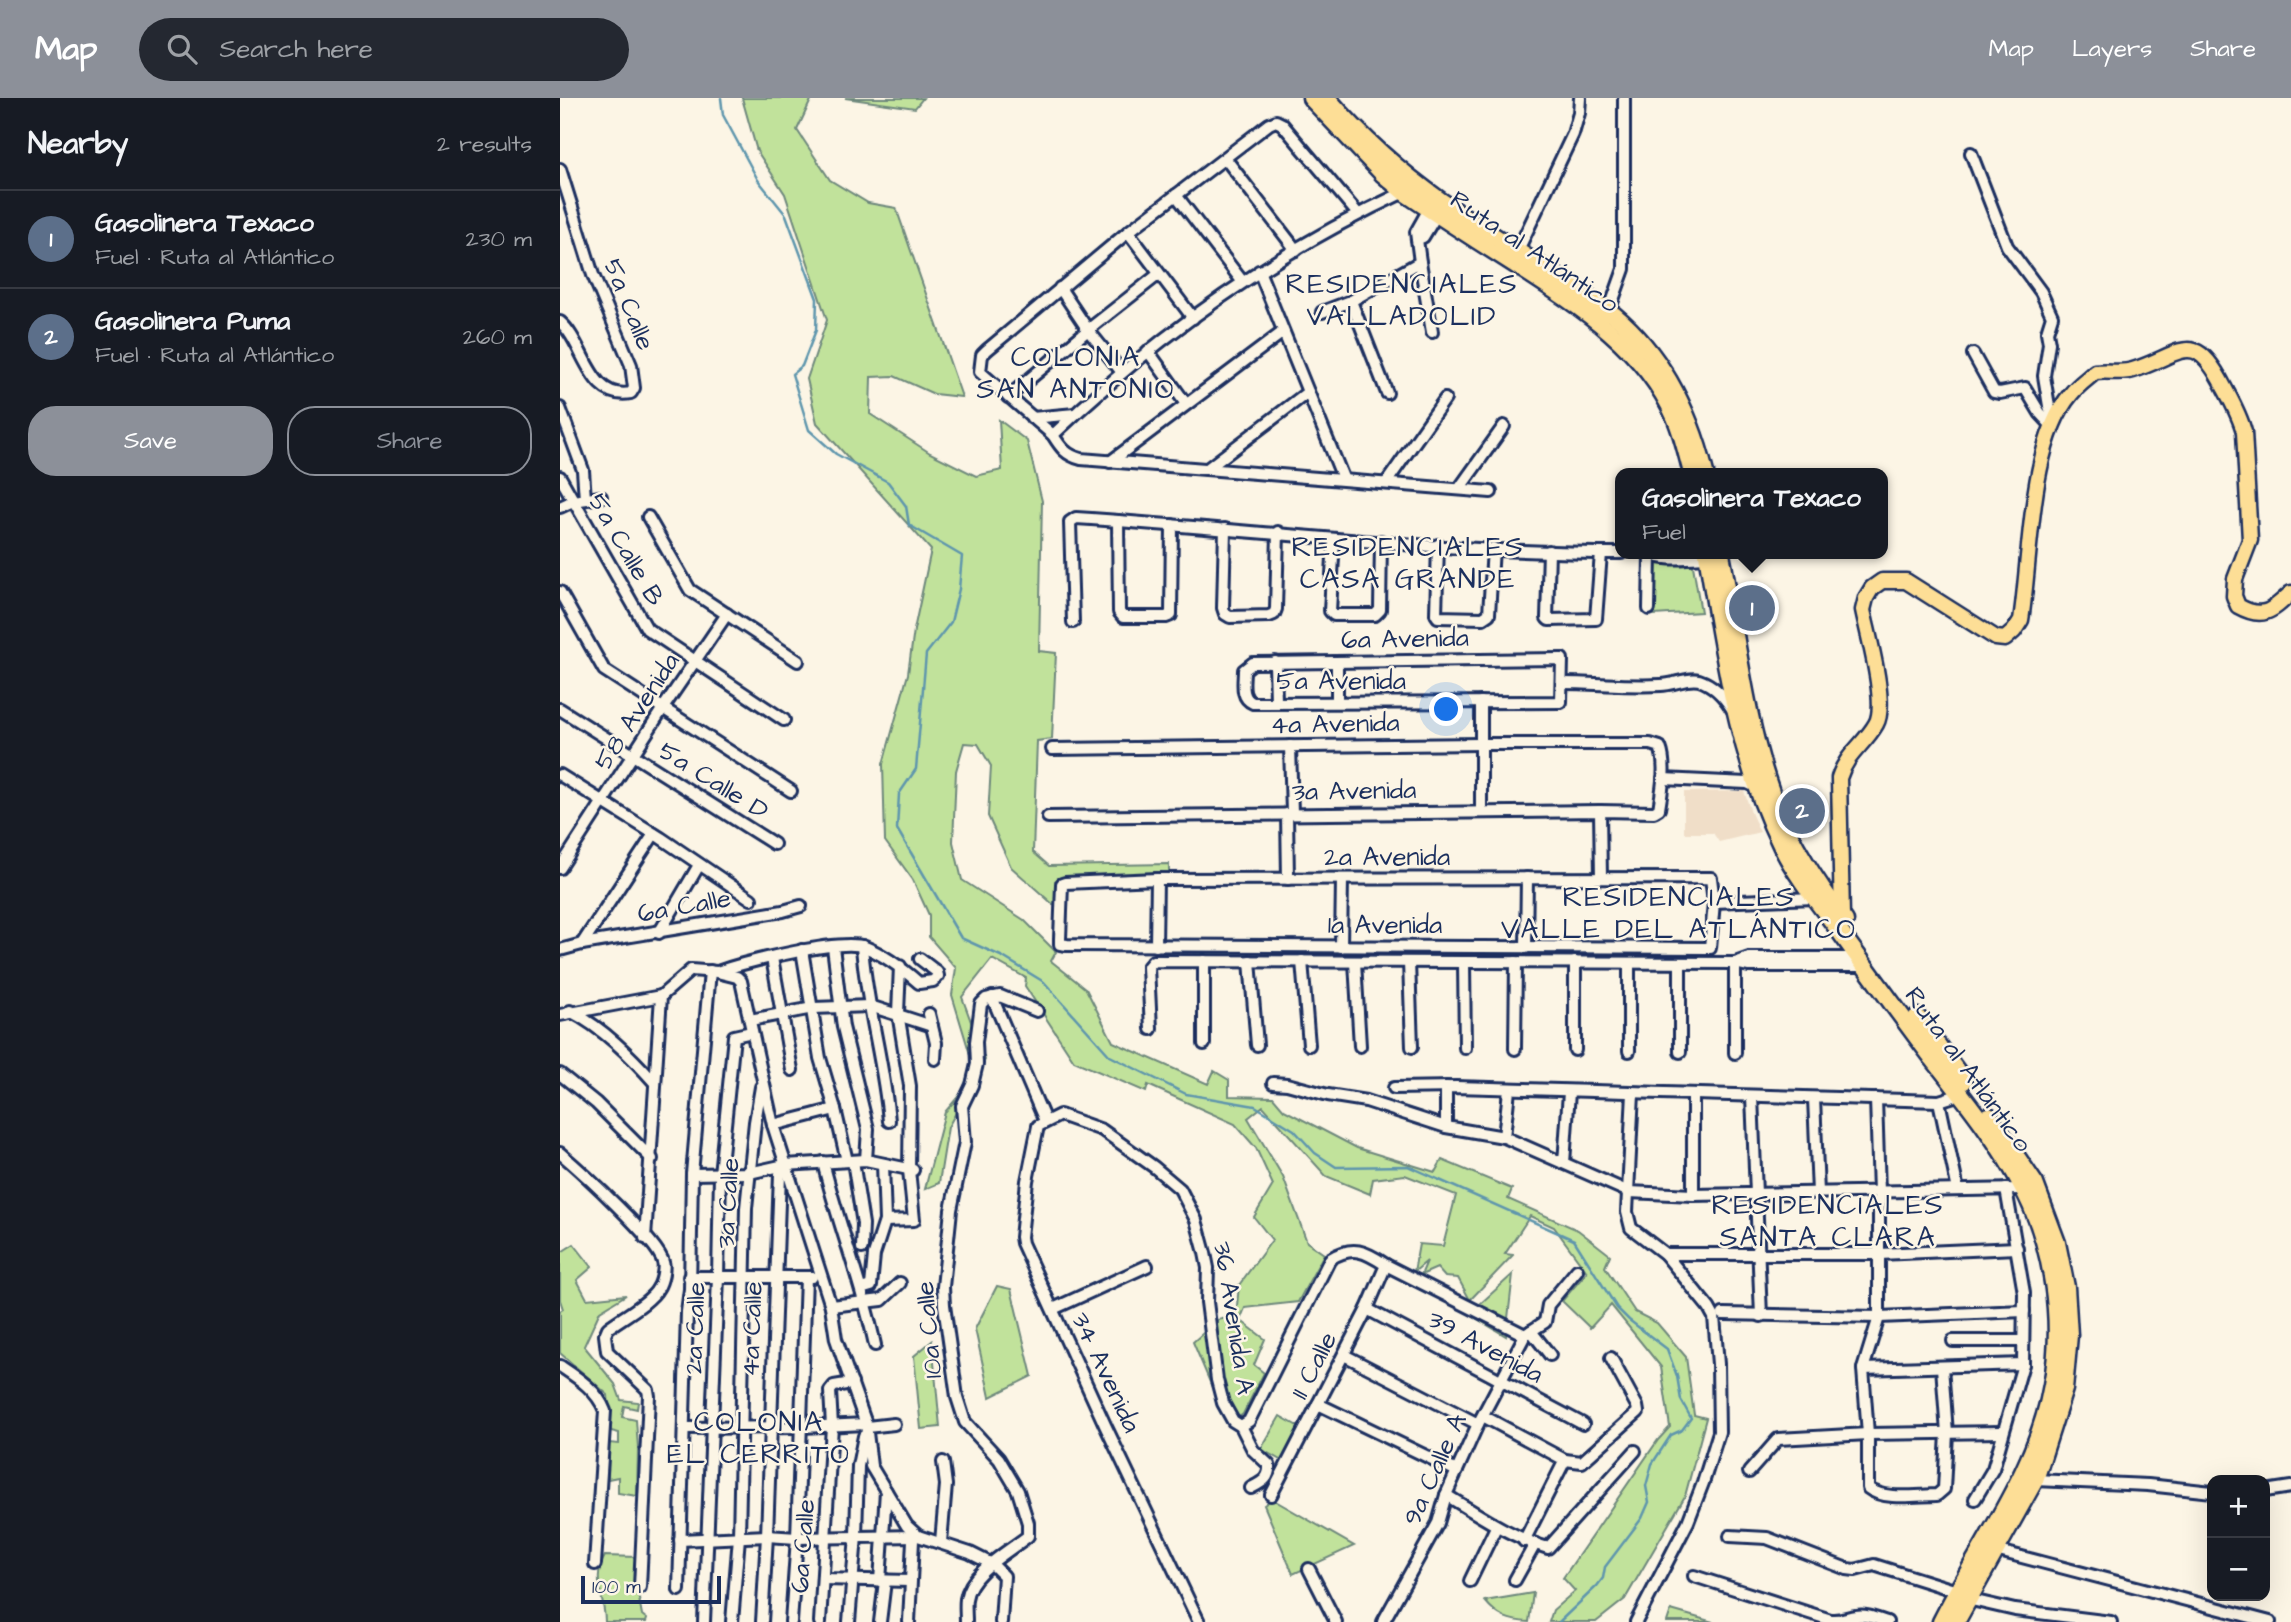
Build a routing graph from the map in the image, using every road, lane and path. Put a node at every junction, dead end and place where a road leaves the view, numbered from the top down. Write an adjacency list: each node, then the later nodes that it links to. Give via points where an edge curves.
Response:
1 (1311, 98): 8 (highway, Ruta al Atlántico)
2 (1326, 98): 14 (highway, Ruta al Atlántico, via 1393,166)
3 (1580, 98): 14 (street, via 1573,134)
4 (1624, 98): 21 (street, via 1624,269)
5 (1971, 153): 39 (street, via 2007,246 2041,292 2052,316 2045,376)
6 (1225, 158): 9 (street); 11 (street, via 1276,121); 13 (street)
7 (560, 169): 24 (street, 5a Calle, via 593,275 631,365 631,393 625,395 598,383)
8 (1404, 192): 10 (highway, Ruta al Atlántico); 11 (street)
9 (1176, 195): 12 (street); 18 (street)
10 (1433, 212): 15 (street, via 1416,232); 43 (highway, Ruta al Atlántico, via 1607,327 1670,407)
11 (1358, 214): 13 (street)
12 (1128, 232): 17 (street); 19 (street)
13 (1296, 250): 16 (street)
14 (1518, 250): 21 (highway, Ruta al Atlántico)
15 (1420, 262): 20 (street); 27 (street)
16 (1259, 271): 18 (street); 26 (street)
17 (1159, 274): 23 (street); 25 (street)
18 (1242, 281): 23 (street)
19 (1060, 288): 25 (street); 33 (street, via 982,355 980,372)
20 (1351, 301): 22 (street); 32 (street)
21 (1609, 311): 44 (highway, Ruta al Atlántico, via 1664,372 1684,408)
22 (1322, 312)
23 (1193, 318): 28 (street)
24 (560, 322)
25 (1088, 330): 30 (street); 33 (street)
26 (1283, 332): 31 (street); 35 (street)
27 (1432, 332)
28 (1148, 351): 30 (street); 35 (street)
29 (1973, 355): 39 (street, via 1991,390 2000,393 2025,388 2040,413)
30 (1121, 371): 37 (street)
31 (1308, 392): 45 (street); 47 (street)
32 (1388, 393)
33 (1008, 397): 38 (street)
34 (1445, 399): 48 (street)
35 (1186, 404): 42 (street)
36 (560, 408): 52 (street, via 583,470)
37 (1075, 414): 38 (street); 41 (street)
38 (1032, 418): 41 (street)
39 (2054, 425): 71 (main road, via 2070,395 2095,372 2131,371 2183,351 2205,356 2244,432 2250,540 2235,579 2234,596 2238,606 2255,614 2266,613); 114 (main road, via 2029,533 2021,620 2014,631 2005,639 1996,638 1906,581 1881,581 1866,598 1863,610 1881,703 1878,720 1844,763 1839,778)
40 (1504, 426): 49 (street)
41 (1053, 435): 42 (street, via 1070,456)
42 (1110, 462): 45 (street)
43 (1691, 468)
44 (1704, 468)
45 (1207, 469): 47 (street)
46 (560, 477): 53 (street, 5a Calle B)
47 (1343, 478): 48 (street)
48 (1385, 483): 49 (street)
49 (1459, 489): 50 (street)
50 (1491, 492)
51 (601, 497): 52 (street)
52 (585, 499): 53 (street)
53 (573, 501): 54 (street); 76 (street, 5a Calle B, via 647,629)
54 (560, 507)
55 (648, 517): 73 (street, via 686,586)
56 (1118, 521): 57 (street); 57 (street, via 1119,612 1123,617 1171,615); 74 (street, via 1070,522)
57 (1172, 525): 58 (street)
58 (1225, 529): 59 (street); 59 (street, via 1223,608 1230,617 1269,616 1276,609)
59 (1278, 532): 60 (street)
60 (1334, 539): 61 (street); 61 (street, via 1330,611 1334,615 1378,613)
61 (1381, 541): 62 (street)
62 (1438, 545): 63 (street); 63 (street, via 1438,617 1483,618 1489,614)
63 (1493, 548): 64 (street)
64 (1549, 551): 65 (street); 65 (street, via 1549,620 1596,619)
65 (1601, 553): 66 (street)
66 (1615, 553)
67 (1651, 559): 72 (street)
68 (1713, 559): 69 (highway, Ruta al Atlántico)
69 (1719, 581): 86 (highway, Ruta al Atlántico); 114 (highway, Ruta al Atlántico, via 1773,799 1808,867)
70 (560, 592): 84 (street, via 604,670)
71 (2291, 593)
72 (1649, 609)
73 (727, 614): 75 (street); 76 (street, 58 Avenida)
74 (1073, 622)
75 (799, 661)
76 (696, 662): 84 (street, 58 Avenida); 87 (street, 5a Calle B)
77 (1275, 662): 78 (street, 6a Avenida); 80 (street, 6a Avenida, via 1244,670); 81 (street)
78 (1337, 662): 79 (street, 6a Avenida, via 1562,659); 82 (street)
79 (1562, 683): 83 (street, 5a Avenida, via 1562,702); 86 (street, via 1663,685 1690,679 1716,688)
80 (1247, 701): 81 (street, 5a Avenida)
81 (1276, 702): 82 (street, 5a Avenida)
82 (1337, 702): 83 (street, 5a Avenida)
83 (1481, 702): 88 (street)
84 (663, 708): 91 (street, 58 Avenida); 95 (street)
85 (560, 709): 91 (street, 5a Calle D)
86 (1737, 717): 94 (highway, Ruta al Atlántico)
87 (784, 720)
88 (1481, 744): 89 (street, 4a Avenida); 93 (street, 4a Avenida, via 1650,744 1660,747 1663,754); 98 (street)
89 (1290, 746): 90 (street, 4a Avenida); 99 (street)
90 (1052, 750)
91 (632, 757): 96 (street, 58 Avenida); 102 (street, 5a Calle D)
92 (560, 775): 96 (street)
93 (1663, 779): 94 (street); 97 (street, 3a Avenida, via 1660,809 1654,812)
94 (1756, 787): 110 (highway, Ruta al Atlántico, via 1784,850)
95 (791, 792)
96 (603, 803): 101 (street); 104 (street, 58 Avenida)
97 (1600, 810): 98 (street, 3a Avenida); 106 (street)
98 (1481, 812): 99 (street, 3a Avenida)
99 (1289, 814): 100 (street, 3a Avenida); 109 (street)
100 (1048, 817)
101 (654, 834): 103 (street); 118 (street)
102 (774, 844)
103 (699, 865): 111 (street); 115 (street)
104 (560, 868)
105 (1527, 878): 106 (street, 2a Avenida); 108 (street, 2a Avenida); 123 (street)
106 (1601, 878): 112 (street, 2a Avenida, via 1711,878)
107 (1157, 879): 109 (street, 2a Avenida); 117 (street, 2a Avenida, via 1063,883); 120 (street)
108 (1342, 879): 109 (street, 2a Avenida); 122 (street)
109 (1288, 880)
110 (1815, 898): 112 (street); 136 (highway, Ruta al Atlántico)
111 (751, 899)
112 (1714, 902): 123 (street, 1a Avenida, via 1710,948)
113 (801, 906): 115 (street, 6a Calle)
114 (1842, 917): 269 (highway, Ruta al Atlántico, via 2012,1148 2035,1184 2057,1243 2066,1287 2066,1376)
115 (659, 933): 118 (street, 6a Calle)
116 (560, 944): 118 (street, 6a Calle)
117 (1060, 944): 120 (street, 1a Avenida)
118 (578, 945): 124 (street, 6a Calle)
119 (862, 946): 121 (street); 140 (street); 145 (street)
120 (1156, 946): 122 (street, 1a Avenida)
121 (833, 947): 125 (street); 144 (street)
122 (1341, 947): 123 (street, 1a Avenida)
123 (1526, 948)
124 (560, 950)
125 (802, 950): 126 (street); 146 (street)
126 (772, 958): 141 (street); 149 (street)
127 (920, 959): 140 (street, via 937,972 933,981 919,983)
128 (1204, 961): 129 (street); 154 (street, via 1149,964); 156 (street)
129 (1250, 961): 130 (street); 157 (street)
130 (1302, 961): 131 (street); 158 (street)
131 (1355, 962): 132 (street); 159 (street)
132 (1409, 962): 133 (street); 160 (street)
133 (1465, 962): 134 (street); 161 (street)
134 (1516, 962): 135 (street); 162 (street)
135 (1575, 962): 137 (street); 163 (street)
136 (1862, 962): 139 (street, via 1749,958); 178 (highway, Ruta al Atlántico)
137 (1629, 963): 138 (street); 164 (street)
138 (1680, 963): 139 (street); 165 (street)
139 (1735, 963): 166 (street)
140 (900, 966): 150 (street)
141 (713, 971): 142 (street, via 686,972); 152 (street, via 741,981); 200 (street)
142 (661, 996): 148 (street); 171 (street)
143 (992, 997): 147 (street); 186 (street); 293 (street, 10a Calle, via 981,1004 977,1064 962,1106 965,1142 951,1210 943,1287 957,1397 965,1422 999,1459 1018,1491 1029,1529 1028,1535)
144 (840, 1005): 145 (street); 146 (street); 192 (street, via 868,1129)
145 (870, 1006): 150 (street); 185 (street)
146 (813, 1008): 149 (street); 184 (street, via 820,1058)
147 (1037, 1011)
148 (565, 1013): 171 (street, via 589,1021)
149 (782, 1013): 152 (street); 168 (street)
150 (898, 1013): 153 (street); 198 (street, via 910,1086)
151 (929, 1014): 153 (street)
152 (750, 1020): 155 (street)
153 (932, 1026): 167 (street)
154 (1151, 1029)
155 (752, 1032): 170 (street); 201 (street, 2a Calle, via 734,1036)
156 (1204, 1044)
157 (1257, 1045)
158 (1309, 1045)
159 (1360, 1046)
160 (1412, 1047)
161 (1465, 1048)
162 (1515, 1049)
163 (1575, 1050)
164 (1629, 1051)
165 (1680, 1052)
166 (1735, 1053)
167 (935, 1059)
168 (792, 1070)
169 (560, 1074): 191 (street)
170 (763, 1081): 187 (street); 199 (street, 3a Calle)
171 (655, 1083): 191 (street)
172 (1273, 1083): 188 (street, via 1366,1101)
173 (1446, 1087): 174 (street); 175 (street); 188 (street)
174 (1394, 1088)
175 (1509, 1090): 176 (street); 189 (street)
176 (1569, 1092): 177 (street); 195 (street)
177 (1633, 1093): 179 (street); 205 (street)
178 (1961, 1094): 183 (street); 203 (highway, Ruta al Atlántico)
179 (1693, 1095): 180 (street); 209 (street)
180 (1752, 1096): 181 (street); 208 (street)
181 (1814, 1098): 182 (street); 207 (street)
182 (1876, 1099): 183 (street); 206 (street)
183 (1939, 1101): 204 (street)
184 (835, 1109): 187 (street); 193 (street)
185 (889, 1121)
186 (1045, 1121): 230 (street, 34 Avenida, via 1036,1131 1021,1237); 254 (street, 36 Avenida A, via 1060,1115 1102,1130 1180,1189 1196,1220 1208,1268 1207,1302 1217,1380 1223,1403)
187 (773, 1125): 197 (street)
188 (1446, 1127): 189 (street)
189 (1504, 1138): 195 (street)
190 (560, 1153): 211 (street)
191 (652, 1158): 211 (street)
192 (866, 1160): 193 (street); 196 (street)
193 (850, 1161): 194 (street); 212 (street, via 863,1224)
194 (823, 1162): 197 (street); 227 (street)
195 (1564, 1163): 205 (street)
196 (883, 1164): 198 (street); 210 (street)
197 (785, 1165): 199 (street); 220 (street); 221 (street, 4a Calle, via 780,1174)
198 (913, 1170): 210 (street, via 914,1220)
199 (750, 1173): 201 (street); 224 (street, 3a Calle)
200 (692, 1174): 201 (street); 222 (street)
201 (720, 1174): 223 (street, 2a Calle)
202 (2006, 1189): 203 (street); 204 (street); 213 (street)
203 (2023, 1189): 304 (highway, Ruta al Atlántico, via 2045,1248 2053,1291 2057,1335 2052,1388 2021,1477)
204 (1958, 1190): 206 (street)
205 (1629, 1192): 209 (street); 214 (street, via 1631,1227)
206 (1880, 1192): 207 (street); 215 (street)
207 (1818, 1193): 208 (street)
208 (1756, 1194): 209 (street); 216 (street)
209 (1693, 1195)
210 (885, 1221): 227 (street, via 874,1255 871,1286)
211 (645, 1238): 302 (street, via 664,1264 659,1287 605,1335 607,1351 649,1396)
212 (862, 1248)
213 (2017, 1248): 215 (street); 232 (street)
214 (1665, 1254): 216 (street); 318 (street, via 1714,1317 1718,1432 1688,1522)
215 (1879, 1254): 216 (street); 235 (street)
216 (1759, 1255): 234 (street)
217 (1382, 1262): 231 (street, 11 Calle); 236 (street); 254 (street, via 1352,1250 1330,1259 1249,1421)
218 (1147, 1266): 230 (street)
219 (1577, 1270): 236 (street, 9a Calle A, via 1548,1305 1545,1322)
220 (820, 1275): 225 (street); 229 (street)
221 (776, 1276): 224 (street); 225 (street); 256 (street, 4a Calle)
222 (689, 1277): 223 (street); 259 (street)
223 (718, 1277): 224 (street); 260 (street, 2a Calle)
224 (746, 1277): 255 (street, 3a Calle)
225 (806, 1277): 257 (street)
226 (900, 1283): 228 (street, via 882,1300)
227 (861, 1289): 228 (street)
228 (866, 1302): 229 (street); 239 (street)
229 (831, 1306): 248 (street, via 836,1339)
230 (1053, 1309): 315 (street, 34 Avenida)
231 (1367, 1309): 240 (street, 11 Calle); 247 (street, 39 Avenida)
232 (2024, 1311): 235 (street); 238 (street)
233 (1723, 1314): 234 (street)
234 (1761, 1316): 235 (street)
235 (1879, 1317): 246 (street)
236 (1528, 1333): 241 (street); 247 (street, 9a Calle A)
237 (1953, 1341): 238 (street)
238 (2023, 1341): 243 (street)
239 (875, 1345)
240 (1344, 1355): 249 (street, 11 Calle); 250 (street)
241 (1550, 1355)
242 (1611, 1358): 265 (street, via 1638,1412 1586,1460)
243 (2023, 1364): 245 (street); 261 (street)
244 (560, 1366): 292 (street, via 591,1390 605,1411)
245 (1942, 1367): 246 (street); 262 (street)
246 (1863, 1369): 263 (street)
247 (1502, 1381): 250 (street, 9a Calle A); 251 (street, 39 Avenida)
248 (852, 1383): 253 (street, 6a Calle, via 831,1388); 258 (street)
249 (1318, 1404): 267 (street); 275 (street, 11 Calle)
250 (1480, 1420): 265 (street); 267 (street, 9a Calle A)
251 (1583, 1423)
252 (894, 1424): 258 (street)
253 (832, 1426): 257 (street); 258 (street); 281 (street, 6a Calle)
254 (1241, 1426): 270 (street, 36 Avenida A, via 1269,1465 1265,1481)
255 (741, 1427): 256 (street); 260 (street); 284 (street, 3a Calle)
256 (771, 1427): 257 (street); 280 (street, 4a Calle)
257 (802, 1427): 286 (street)
258 (867, 1427): 272 (street, via 871,1466); 282 (street, via 858,1466)
259 (684, 1428): 260 (street); 288 (street)
260 (713, 1429): 285 (street, 2a Calle)
261 (2002, 1432): 262 (street); 277 (street, via 1993,1469)
262 (1947, 1433): 263 (street); 263 (street, via 1944,1489 1926,1495 1870,1491)
263 (1868, 1434): 268 (street, via 1778,1439)
264 (1635, 1451): 290 (street, via 1548,1548)
265 (1565, 1460): 290 (street)
266 (943, 1462): 289 (street, via 946,1485)
267 (1457, 1471): 276 (street, 9a Calle A)
268 (1749, 1472)
269 (2035, 1480): 274 (street); 291 (highway, Ruta al Atlántico)
270 (1251, 1488)
271 (2291, 1488): 273 (street)
272 (886, 1490): 279 (street); 287 (street)
273 (2270, 1490)
274 (2207, 1491)
275 (1271, 1495)
276 (1446, 1495): 278 (street); 317 (street, 9a Calle A, via 1438,1523)
277 (1975, 1499)
278 (1496, 1527): 290 (street); 301 (street)
279 (883, 1535): 282 (street); 287 (street); 299 (street)
280 (767, 1536): 284 (street); 286 (street); 307 (street, 4a Calle)
281 (826, 1536): 282 (street); 286 (street); 296 (street, 6a Calle)
282 (856, 1536): 298 (street)
283 (1730, 1536): 304 (street, via 1767,1538 1847,1569 1874,1565)
284 (739, 1537): 285 (street); 306 (street, 3a Calle)
285 (708, 1538): 288 (street); 305 (street, 2a Calle)
286 (797, 1538): 308 (street)
287 (916, 1538): 289 (street); 300 (street)
288 (680, 1540): 303 (street)
289 (941, 1542): 293 (street)
290 (1530, 1542): 297 (street)
291 (1995, 1549): 304 (highway, Ruta al Atlántico); 323 (street)
292 (596, 1564)
293 (992, 1564): 313 (street, 10a Calle, via 972,1583 966,1598); 314 (street, via 1004,1576)
294 (1309, 1569): 316 (street)
295 (1694, 1576): 319 (street, via 1831,1620 1861,1615)
296 (823, 1578): 298 (street); 309 (street, 6a Calle)
297 (1515, 1580)
298 (853, 1581): 299 (street); 310 (street)
299 (883, 1581): 300 (street); 311 (street)
300 (910, 1581): 312 (street)
301 (1470, 1581)
302 (640, 1587)
303 (679, 1590)
304 (1962, 1595): 320 (highway, Ruta al Atlántico); 321 (highway, Ruta al Atlántico); 322 (street, via 2015,1610)
305 (704, 1622)
306 (732, 1622)
307 (762, 1622)
308 (791, 1622)
309 (820, 1622)
310 (849, 1622)
311 (880, 1622)
312 (909, 1622)
313 (966, 1622)
314 (1000, 1622)
315 (1199, 1622)
316 (1336, 1622)
317 (1383, 1622)
318 (1636, 1622)
319 (1887, 1622)
320 (1941, 1622)
321 (1956, 1622)
322 (2111, 1622)
323 (2270, 1622)

